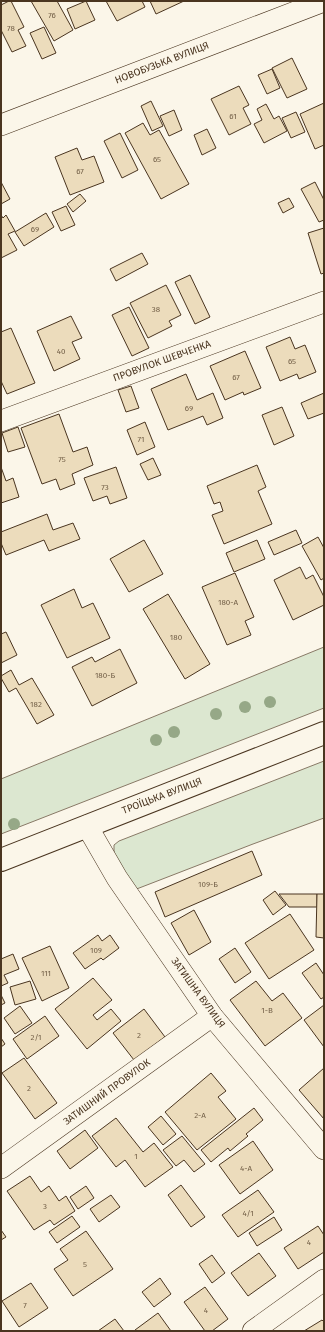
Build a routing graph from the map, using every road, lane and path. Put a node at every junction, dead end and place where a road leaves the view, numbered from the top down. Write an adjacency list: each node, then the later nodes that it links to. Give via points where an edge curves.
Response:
1 (324, 1): 2 (street, НОВОБУЗЬКА ВУЛИЦЯ)
2 (1, 125)
3 (324, 302): 4 (street, ПРОВУЛОК ШЕВЧЕНКА)
4 (1, 421)
5 (324, 733): 6 (main road, ТРОЇЦЬКА ВУЛИЦЯ)
6 (87, 826): 7 (main road, ТРОЇЦЬКА ВУЛИЦЯ); 8 (street, ЗАТИШНА ВУЛИЦЯ, via 117,878)
7 (1, 860)
8 (212, 1016): 9 (street, ЗАТИШНА ВУЛИЦЯ); 10 (street, ЗАТИШНИЙ ПРОВУЛОК)
9 (324, 1149)
10 (1, 1168)
11 (324, 1280): 12 (street)
12 (253, 1331)

